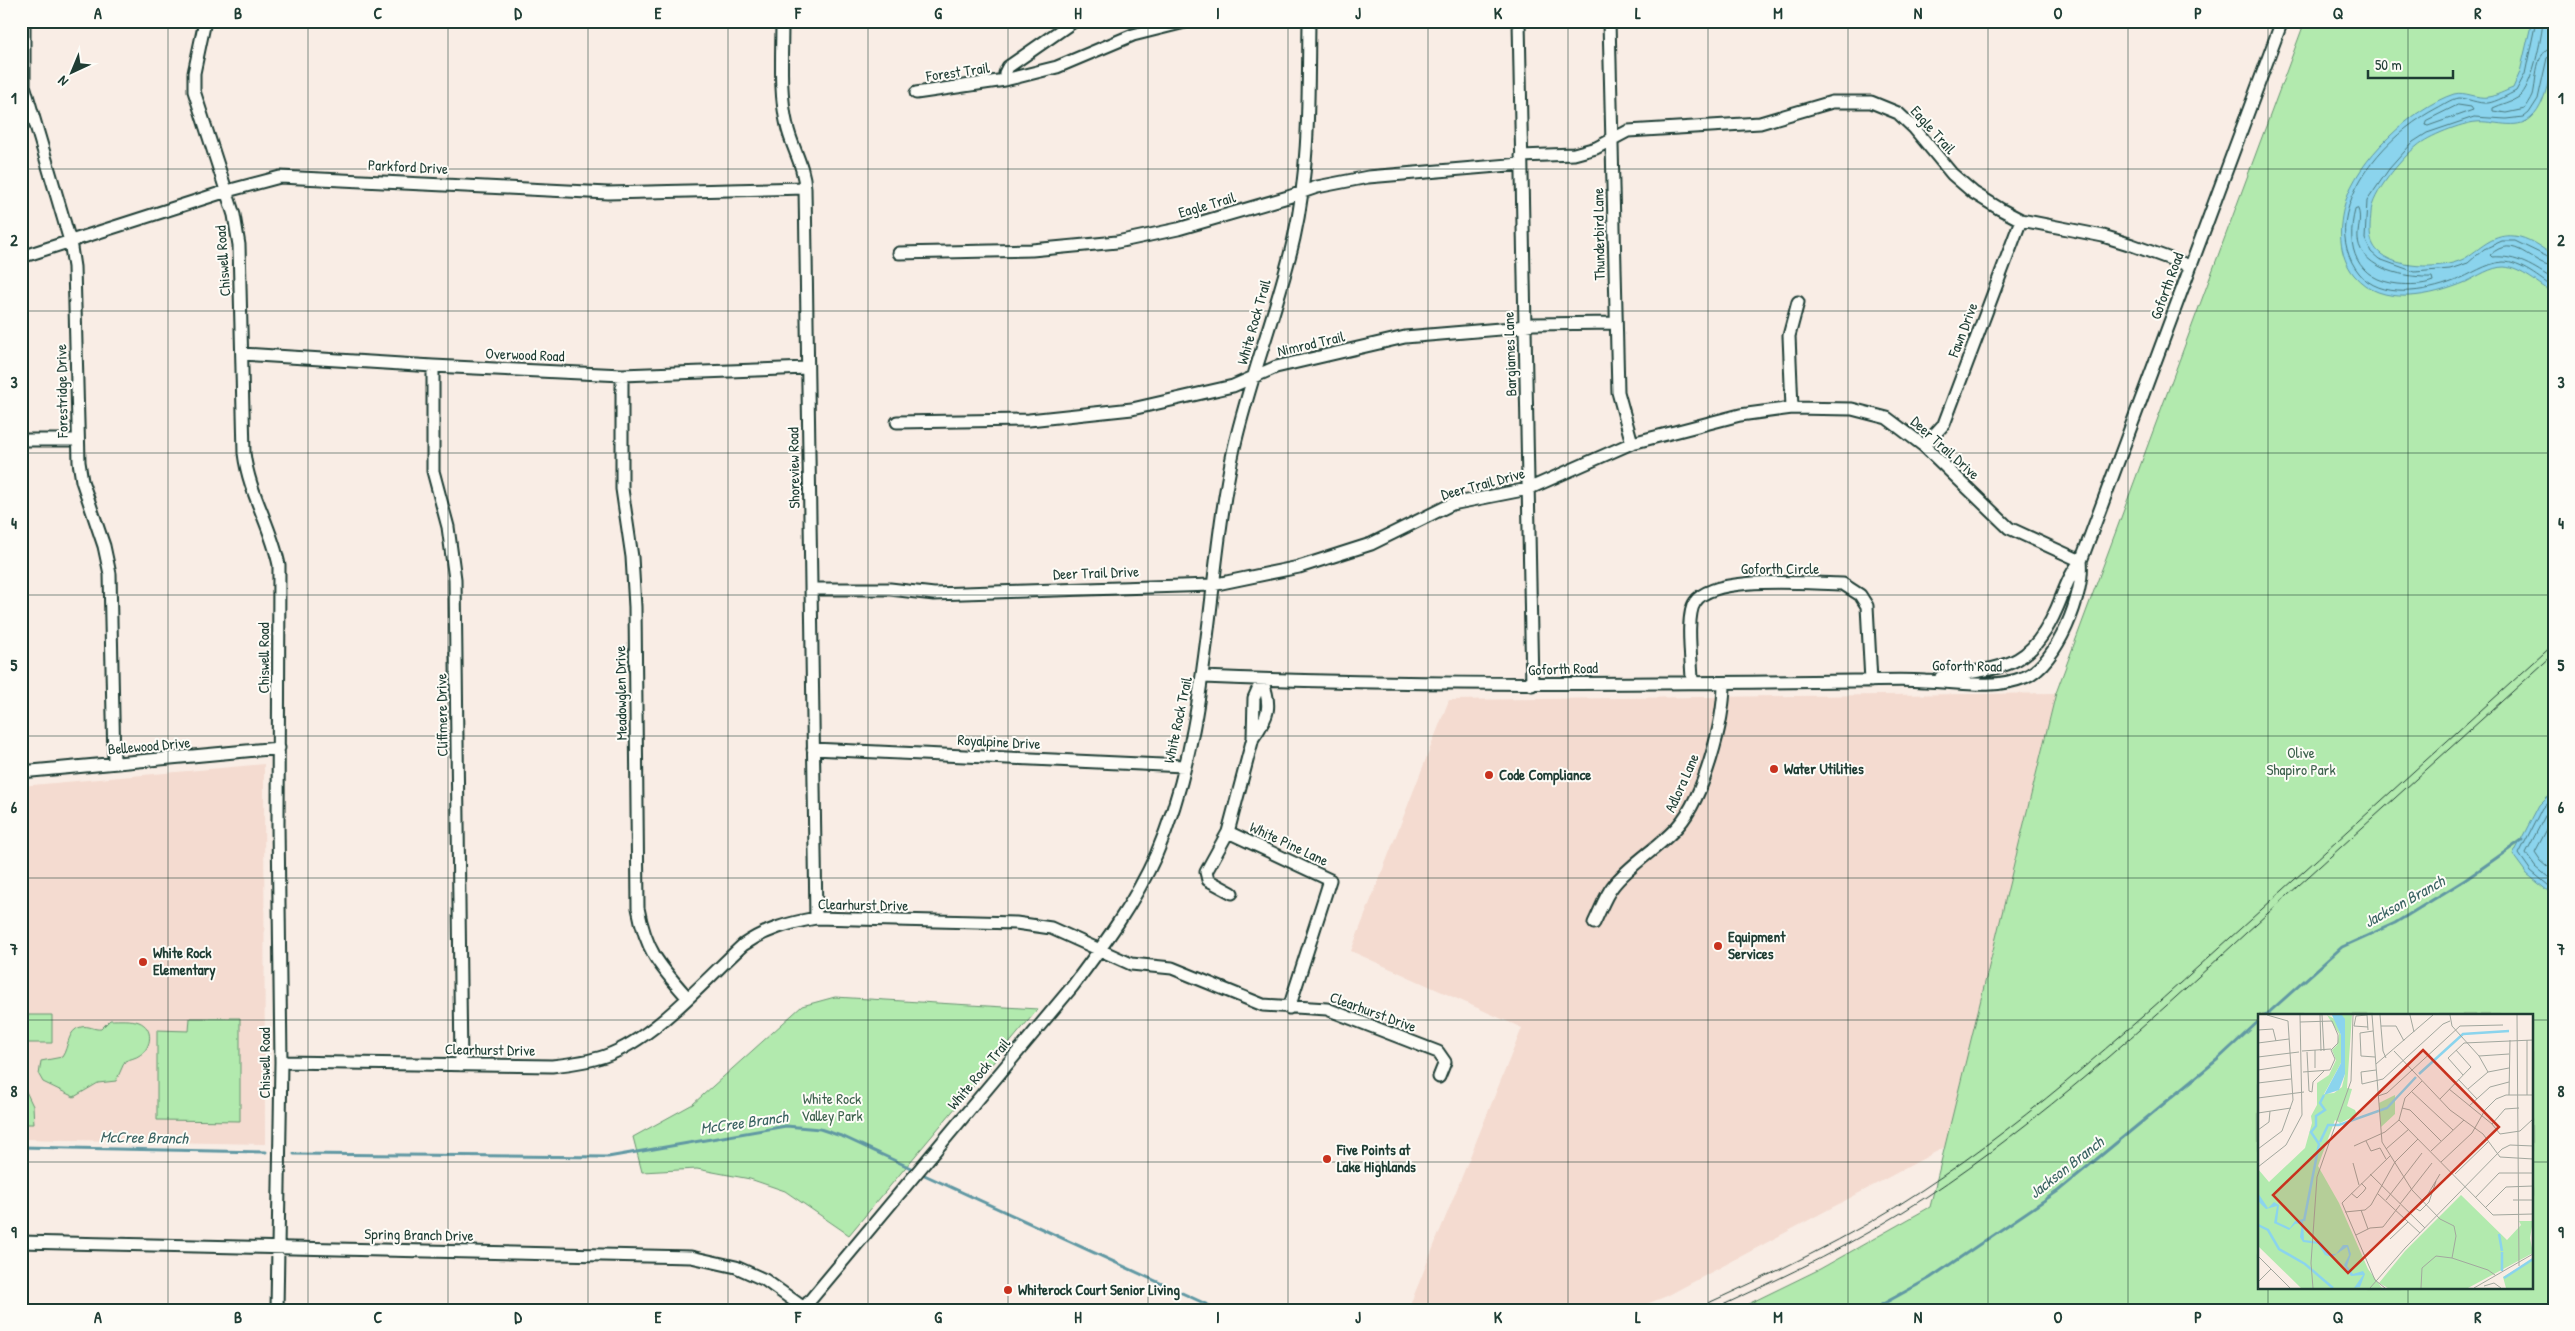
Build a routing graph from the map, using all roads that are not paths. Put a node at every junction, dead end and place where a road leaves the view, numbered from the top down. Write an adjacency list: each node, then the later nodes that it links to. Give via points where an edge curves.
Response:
1 (24, 21): 11 (street, Forestridge Drive)
2 (205, 21): 16 (street, Chiswell Road, via 194,73 194,91)
3 (782, 21): 15 (street, Shoreview Road, via 786,119 805,175)
4 (1074, 21): 10 (street, Forest Trail, via 1008,67)
5 (1189, 21): 10 (street, Forest Trail, via 1133,36 1057,66)
6 (1309, 21): 17 (street, White Rock Trail)
7 (1519, 21): 14 (street, Bargiames Lane)
8 (1609, 21): 13 (street, Thunderbird Lane)
9 (2282, 21): 22 (street, Goforth Road)
10 (1005, 80): 12 (street, Forest Trail)
11 (23, 86): 19 (street, Forestridge Drive)
12 (916, 93)
13 (1612, 138): 14 (street, Eagle Trail, via 1596,148 1574,154); 18 (street, Eagle Trail, via 1628,132 1760,123 1832,102 1871,102 1898,113 1952,174); 24 (street, Thunderbird Lane)
14 (1521, 160): 17 (street, Eagle Trail, via 1368,177); 25 (street, Bargiames Lane)
15 (805, 188): 16 (street, Parkford Drive, via 608,193 303,177 273,179); 28 (street, Shoreview Road)
16 (227, 191): 19 (street, Parkford Drive); 26 (street, Chiswell Road, via 239,245)
17 (1302, 192): 20 (street, Eagle Trail, via 1178,229 1117,242 1032,250); 30 (street, White Rock Trail, via 1294,240)
18 (2021, 220): 22 (street, Eagle Trail, via 2103,236); 36 (street, Fawn Drive, via 1944,424)
19 (70, 241): 21 (street, Parkford Drive); 34 (street, Forestridge Drive, via 74,276)
20 (899, 253)
21 (21, 257)
22 (2190, 266): 38 (street, Goforth Road)
23 (1798, 302): 31 (street, via 1789,336)
24 (1616, 322): 25 (street, Nimrod Trail); 35 (street, Thunderbird Lane, via 1618,392)
25 (1524, 326): 30 (street, Nimrod Trail, via 1405,337 1276,367); 37 (street, Bargiames Lane)
26 (242, 354): 27 (street, Overwood Road); 48 (street, Chiswell Road, via 247,475 276,549 279,565)
27 (433, 366): 29 (street, Overwood Road); 61 (street, Cliffmere Drive, via 433,471 448,527 455,579)
28 (807, 368): 29 (street, Overwood Road); 40 (street, Shoreview Road)
29 (622, 374): 58 (street, Meadowglen Drive, via 622,489 632,556 635,607 638,908 646,944)
30 (1254, 376): 32 (street, Nimrod Trail, via 1233,386 1141,407 1074,417); 39 (street, White Rock Trail, via 1235,447)
31 (1792, 408): 35 (street, Deer Trail Drive, via 1740,415); 36 (street, Deer Trail Drive, via 1872,412 1887,418)
32 (897, 422)
33 (21, 440): 34 (street)
34 (78, 440): 50 (street, Forestridge Drive, via 82,481 102,537 110,574)
35 (1632, 444): 37 (street, Deer Trail Drive)
36 (1924, 446): 38 (street, Deer Trail Drive, via 2009,528)
37 (1528, 489): 39 (street, Deer Trail Drive, via 1452,504 1371,544 1333,557); 47 (street, Bargiames Lane)
38 (2081, 561): 43 (street, Goforth Road, via 2073,569 2041,640 2025,656 1998,667); 43 (street, Goforth Road, via 2082,574 2062,635 2036,670 2010,682 1993,684)
39 (1212, 585): 40 (street, Deer Trail Drive, via 934,594 890,589); 41 (street, White Rock Trail)
40 (811, 589): 49 (street, Shoreview Road)
41 (1203, 677): 42 (street, Goforth Road); 51 (street, White Rock Trail)
42 (1262, 680): 47 (street, Goforth Road); 53 (street, White Pine Lane, via 1269,698 1266,720 1253,738)
43 (1923, 680): 45 (street, Goforth Road)
44 (1692, 681): 45 (street, Goforth Circle, via 1691,614 1694,602 1710,589 1736,584 1843,584 1860,595 1867,606); 46 (street, Goforth Road); 47 (street, Goforth Road)
45 (1871, 681): 46 (street, Goforth Road)
46 (1724, 683): 56 (street, Adlora Lane, via 1717,736 1689,810 1678,826 1614,885)
47 (1532, 685)
48 (279, 748): 50 (street, Bellewood Drive); 60 (street, Chiswell Road)
49 (813, 749): 51 (street, Royalpine Drive); 55 (street, Shoreview Road)
50 (114, 763): 52 (street, Bellewood Drive)
51 (1184, 766): 57 (street, White Rock Trail, via 1154,860)
52 (21, 772)
53 (1228, 832): 54 (street, via 1206,872 1208,880); 59 (street, White Pine Lane, via 1330,880)
54 (1232, 892)
55 (816, 918): 57 (street, Clearhurst Drive, via 1034,925 1058,931); 58 (street, Clearhurst Drive, via 792,922 759,934)
56 (1594, 923)
57 (1100, 950): 59 (street, Clearhurst Drive, via 1131,964 1172,968 1250,1002); 65 (street, White Rock Trail)
58 (686, 997): 61 (street, Clearhurst Drive, via 642,1036 604,1056 552,1066)
59 (1289, 1008): 62 (street, Clearhurst Drive, via 1327,1009 1438,1052 1445,1062)
60 (281, 1062): 61 (street, Clearhurst Drive); 64 (street, Chiswell Road)
61 (461, 1065)
62 (1439, 1077)
63 (21, 1242): 64 (street, Spring Branch Drive)
64 (279, 1247): 65 (street, Spring Branch Drive, via 690,1256 736,1267 765,1280); 66 (street, Chiswell Road)
65 (803, 1309)
66 (277, 1310)

